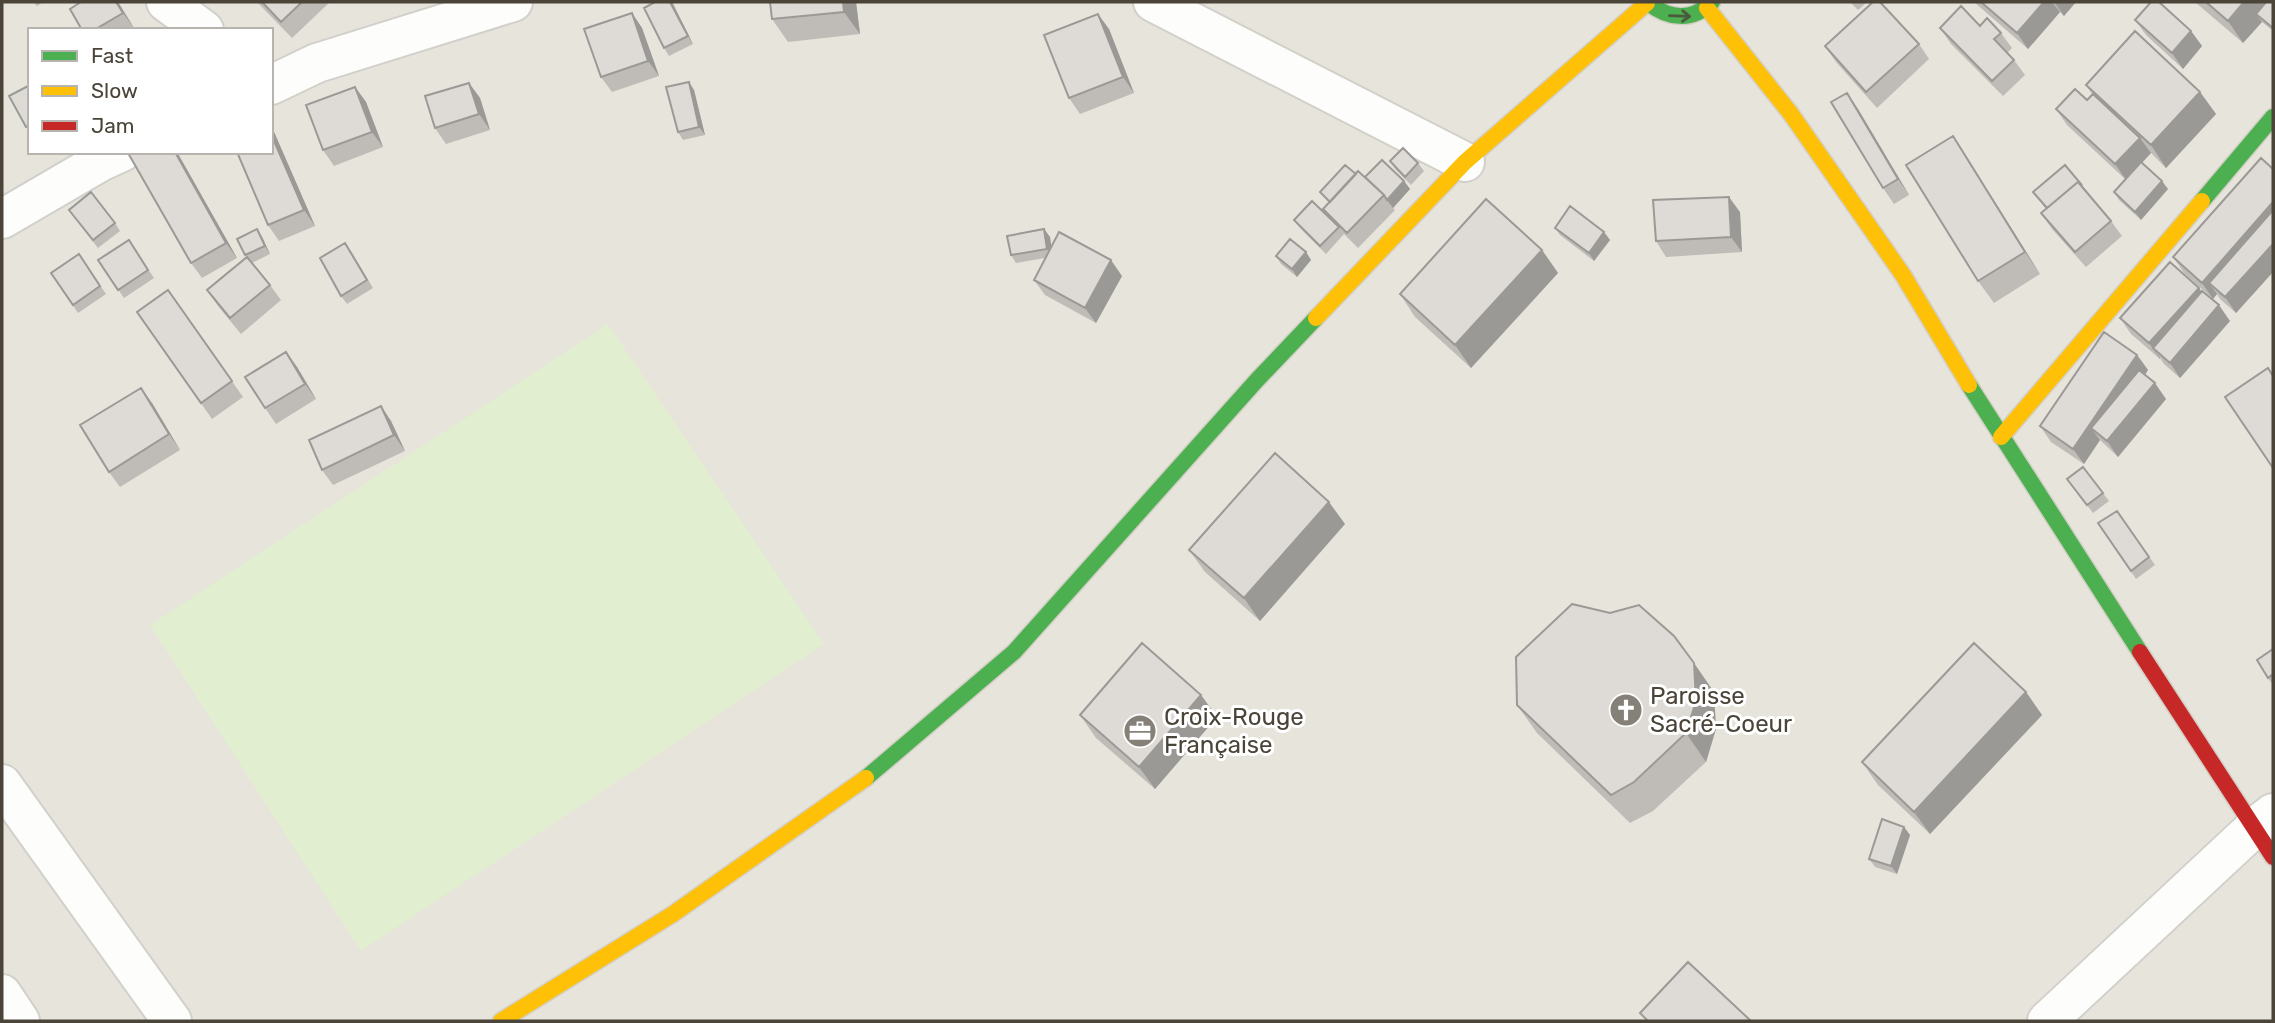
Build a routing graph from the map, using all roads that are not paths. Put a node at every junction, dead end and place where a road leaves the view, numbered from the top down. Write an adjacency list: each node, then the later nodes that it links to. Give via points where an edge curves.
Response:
1 (166, 2): 6 (street)
2 (513, 2): 8 (street)
3 (1153, 2): 12 (street)
4 (1647, 2): 5 (main road, one-way to 5, via 1676,18 1693,16); 12 (main road)
5 (1710, 5): 14 (main road, via 1903,275)
6 (201, 28)
7 (273, 55): 8 (street)
8 (317, 64): 9 (street)
9 (273, 84)
10 (2273, 117): 14 (main road)
11 (118, 154): 13 (street)
12 (1465, 162): 20 (main road, via 1257,380 1014,652 857,785 673,914)
13 (2, 219)
14 (2001, 437): 16 (main road)
15 (2, 784): 19 (street)
16 (2267, 832): 21 (street)
17 (2, 994): 18 (street)
18 (20, 1021)
19 (172, 1021)
20 (501, 1021)
21 (2047, 1021)

